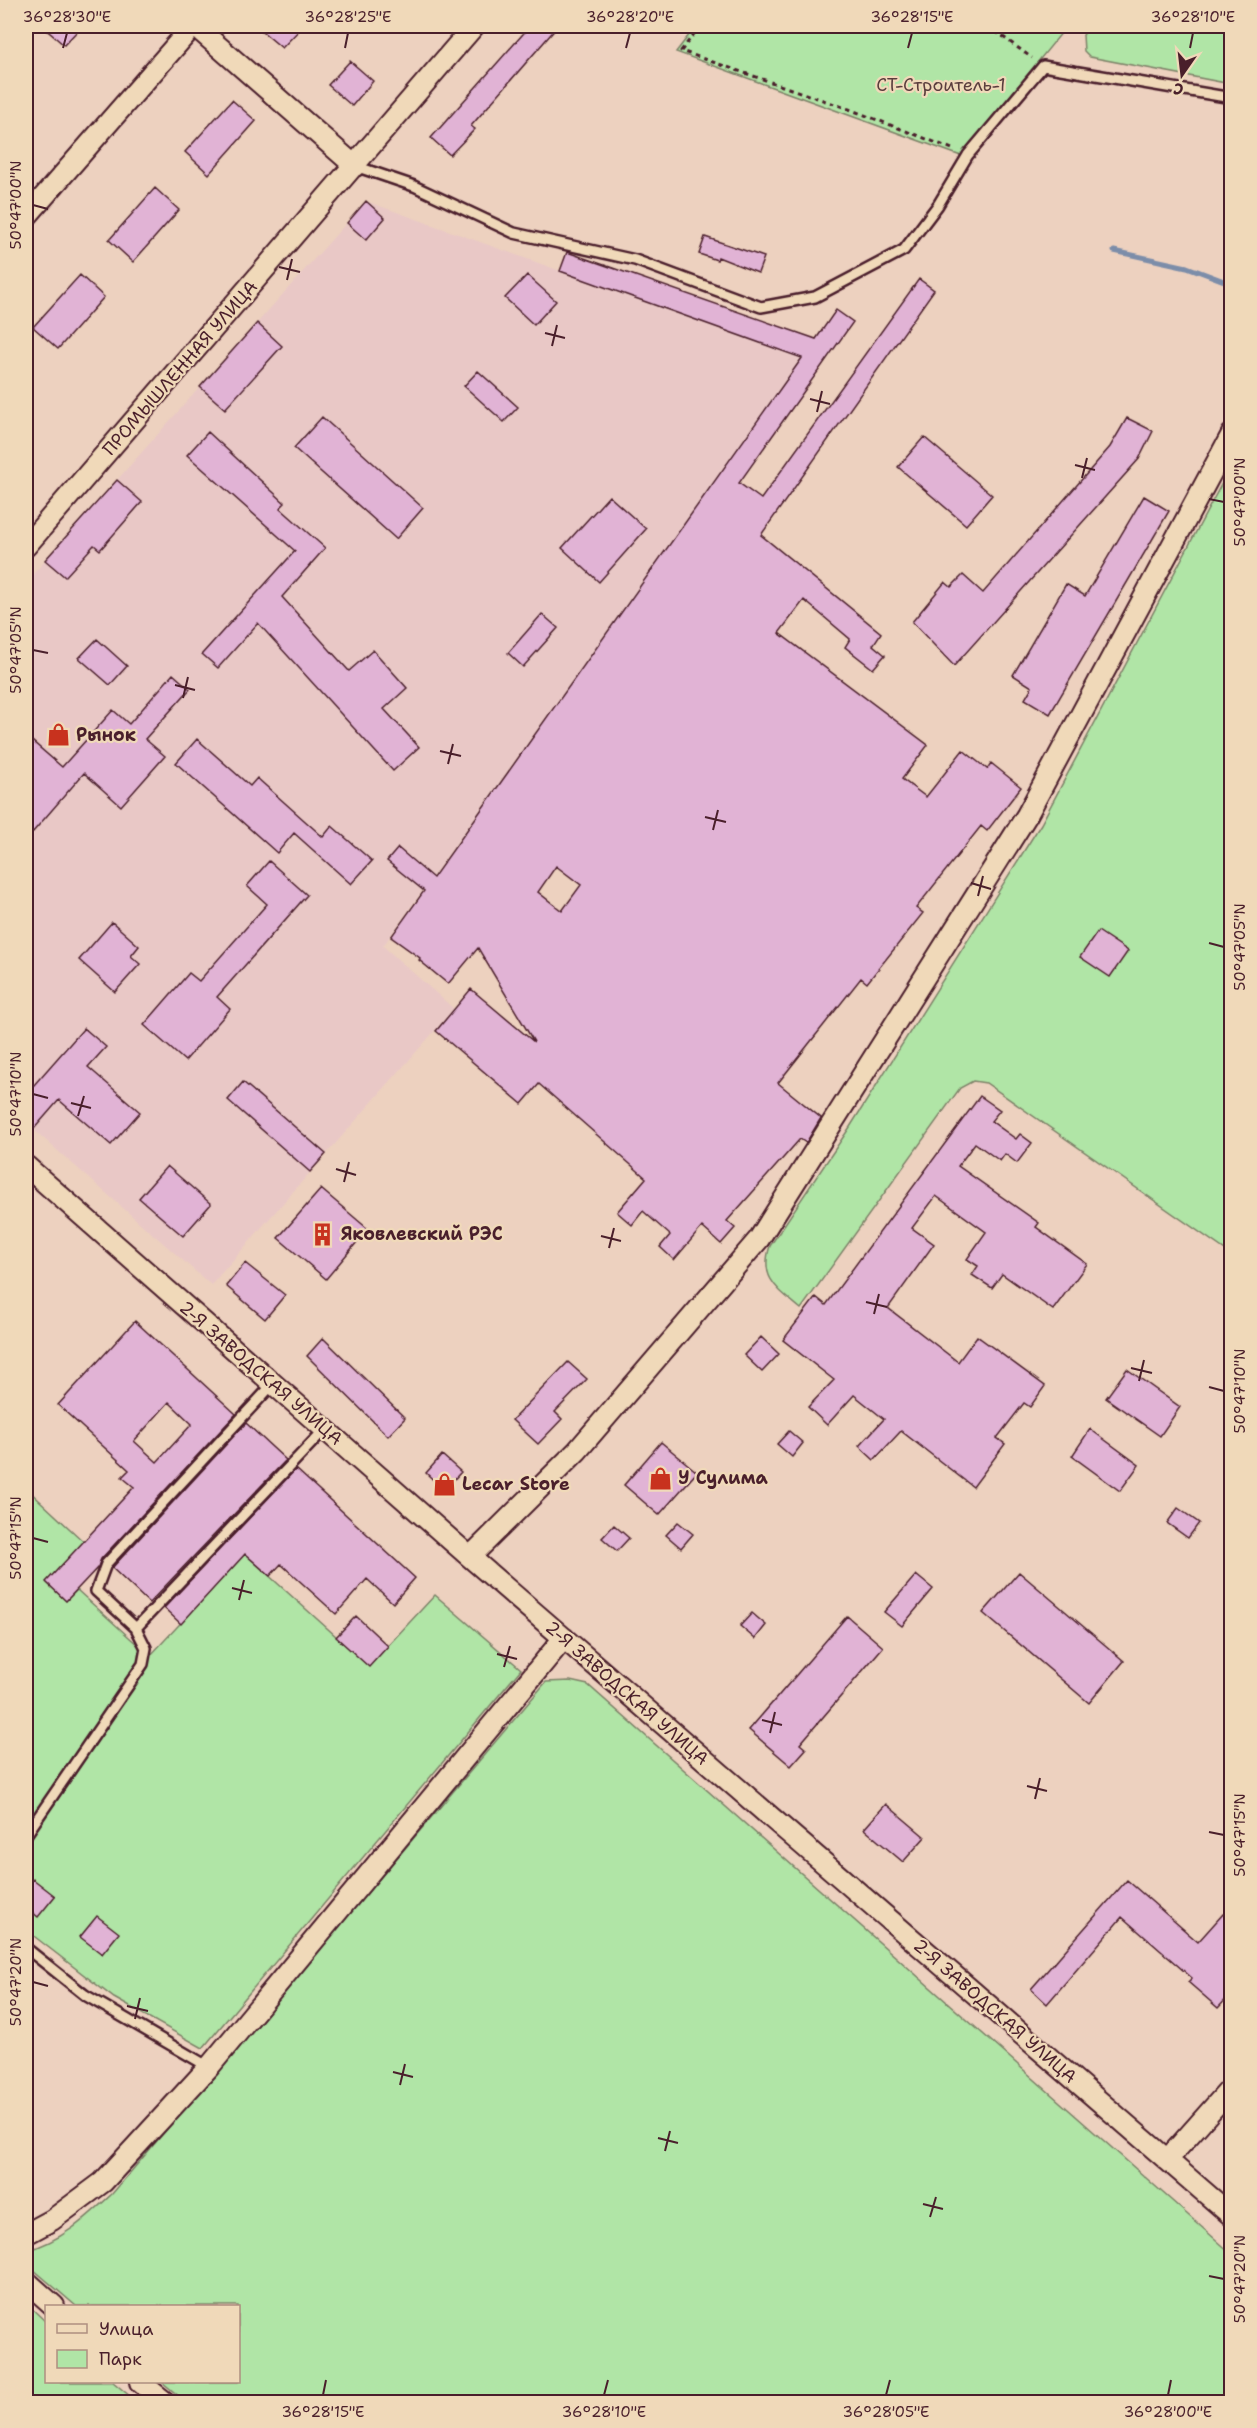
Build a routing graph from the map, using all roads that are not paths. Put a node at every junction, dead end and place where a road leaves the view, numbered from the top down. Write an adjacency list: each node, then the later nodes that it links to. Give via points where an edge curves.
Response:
1 (194, 26): 4 (street); 5 (street)
2 (474, 26): 4 (street, ПРОМЫШЛЕННАЯ УЛИЦА)
3 (1232, 98): 4 (lane, via 1043,66 968,155 938,205 904,250 815,297 761,307 635,260 514,232 414,186)
4 (355, 166): 7 (street, ПРОМЫШЛЕННАЯ УЛИЦА)
5 (26, 217)
6 (1232, 434): 11 (street, via 1027,815 759,1239 577,1451)
7 (27, 536)
8 (26, 1166): 9 (street, 2-Я ЗАВОДСКАЯ УЛИЦА)
9 (273, 1384): 10 (street, 2-Я ЗАВОДСКАЯ УЛИЦА); 12 (lane, via 106,1564 96,1591)
10 (324, 1429): 11 (street, 2-Я ЗАВОДСКАЯ УЛИЦА); 12 (lane)
11 (470, 1557): 13 (street, 2-Я ЗАВОДСКАЯ УЛИЦА)
12 (136, 1628): 14 (lane, via 146,1648 143,1664)
13 (564, 1638): 16 (street); 18 (street, 2-Я ЗАВОДСКАЯ УЛИЦА)
14 (26, 1835)
15 (26, 1948): 16 (lane, via 85,1995)
16 (209, 2067): 20 (street, via 103,2182)
17 (1232, 2087): 18 (street)
18 (1167, 2160): 19 (street, 2-Я ЗАВОДСКАЯ УЛИЦА)
19 (1232, 2216)
20 (26, 2234)
21 (26, 2281): 22 (street)
22 (52, 2305)
23 (142, 2383): 24 (street)
24 (165, 2403)

